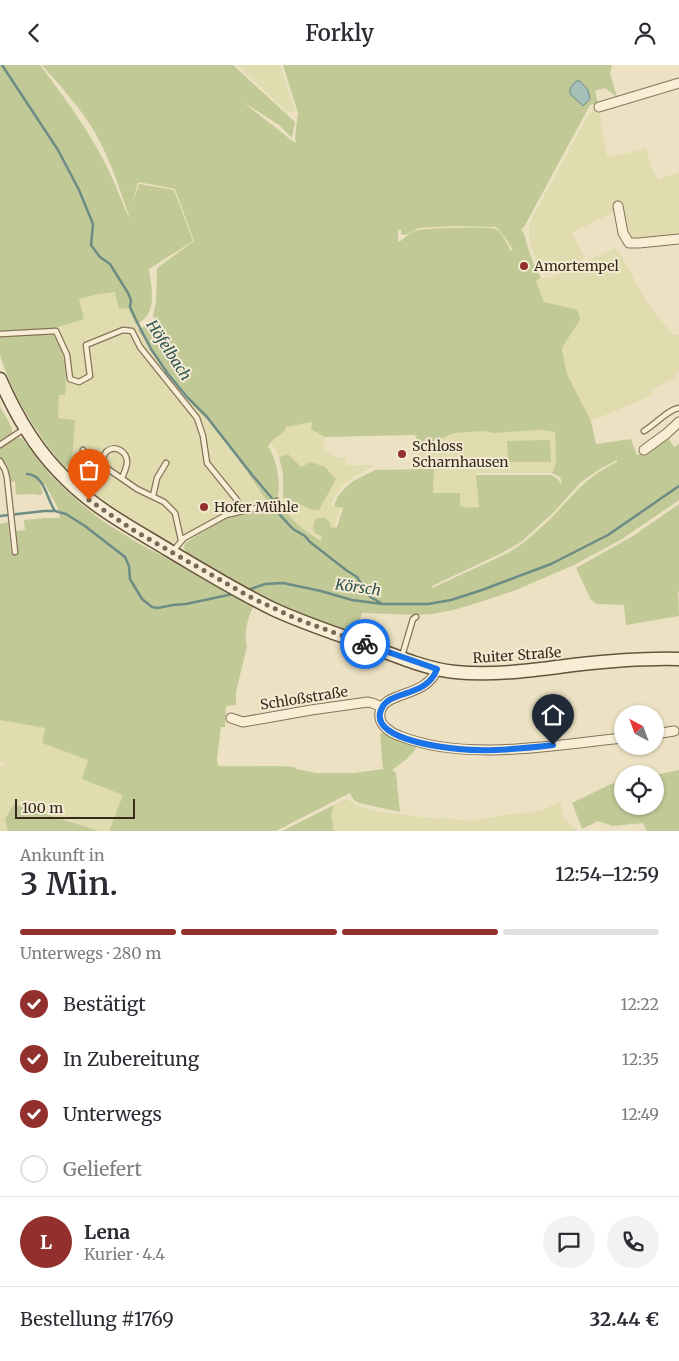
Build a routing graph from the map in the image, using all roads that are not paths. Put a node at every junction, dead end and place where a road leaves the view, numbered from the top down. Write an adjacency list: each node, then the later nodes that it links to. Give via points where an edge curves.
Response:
1 (679, 83): 2 (street)
2 (599, 107)
3 (618, 206): 4 (street, via 623,233 629,243)
4 (679, 239)
5 (0, 334): 20 (lane, via 56,331 67,355 70,379 79,382 90,376 86,345 123,330 132,331 139,345 197,418 207,463 237,500)
6 (0, 379): 9 (main road, Ruiter Straße)
7 (679, 408): 10 (lane)
8 (679, 423): 13 (street)
9 (25, 428): 11 (lane); 23 (main road, Ruiter Straße, via 54,467 77,489 116,519)
10 (644, 431)
11 (0, 445)
12 (83, 450): 16 (lane)
13 (644, 450)
14 (0, 461): 22 (lane, via 5,472)
15 (166, 463): 18 (lane, via 157,478)
16 (102, 464): 17 (lane); 17 (lane, via 108,451 122,451 127,463)
17 (122, 477): 18 (lane)
18 (153, 496): 21 (lane, via 175,513)
19 (278, 501): 20 (lane)
20 (240, 511): 21 (lane, via 226,515)
21 (182, 540): 23 (lane)
22 (14, 552)
23 (172, 552): 25 (main road, Ruiter Straße, via 252,598 297,619)
24 (416, 617): 25 (lane)
25 (401, 657): 27 (main road, Ruiter Straße)
26 (679, 659): 27 (main road, Ruiter Straße, via 488,674)
27 (437, 669): 28 (street, via 425,686 389,700)
28 (382, 707): 29 (street, Schloßstraße, via 368,702 243,722); 32 (street, via 380,720 392,733 448,748 505,749)
29 (231, 718)
30 (674, 731): 31 (street)
31 (664, 733)
32 (614, 739)

